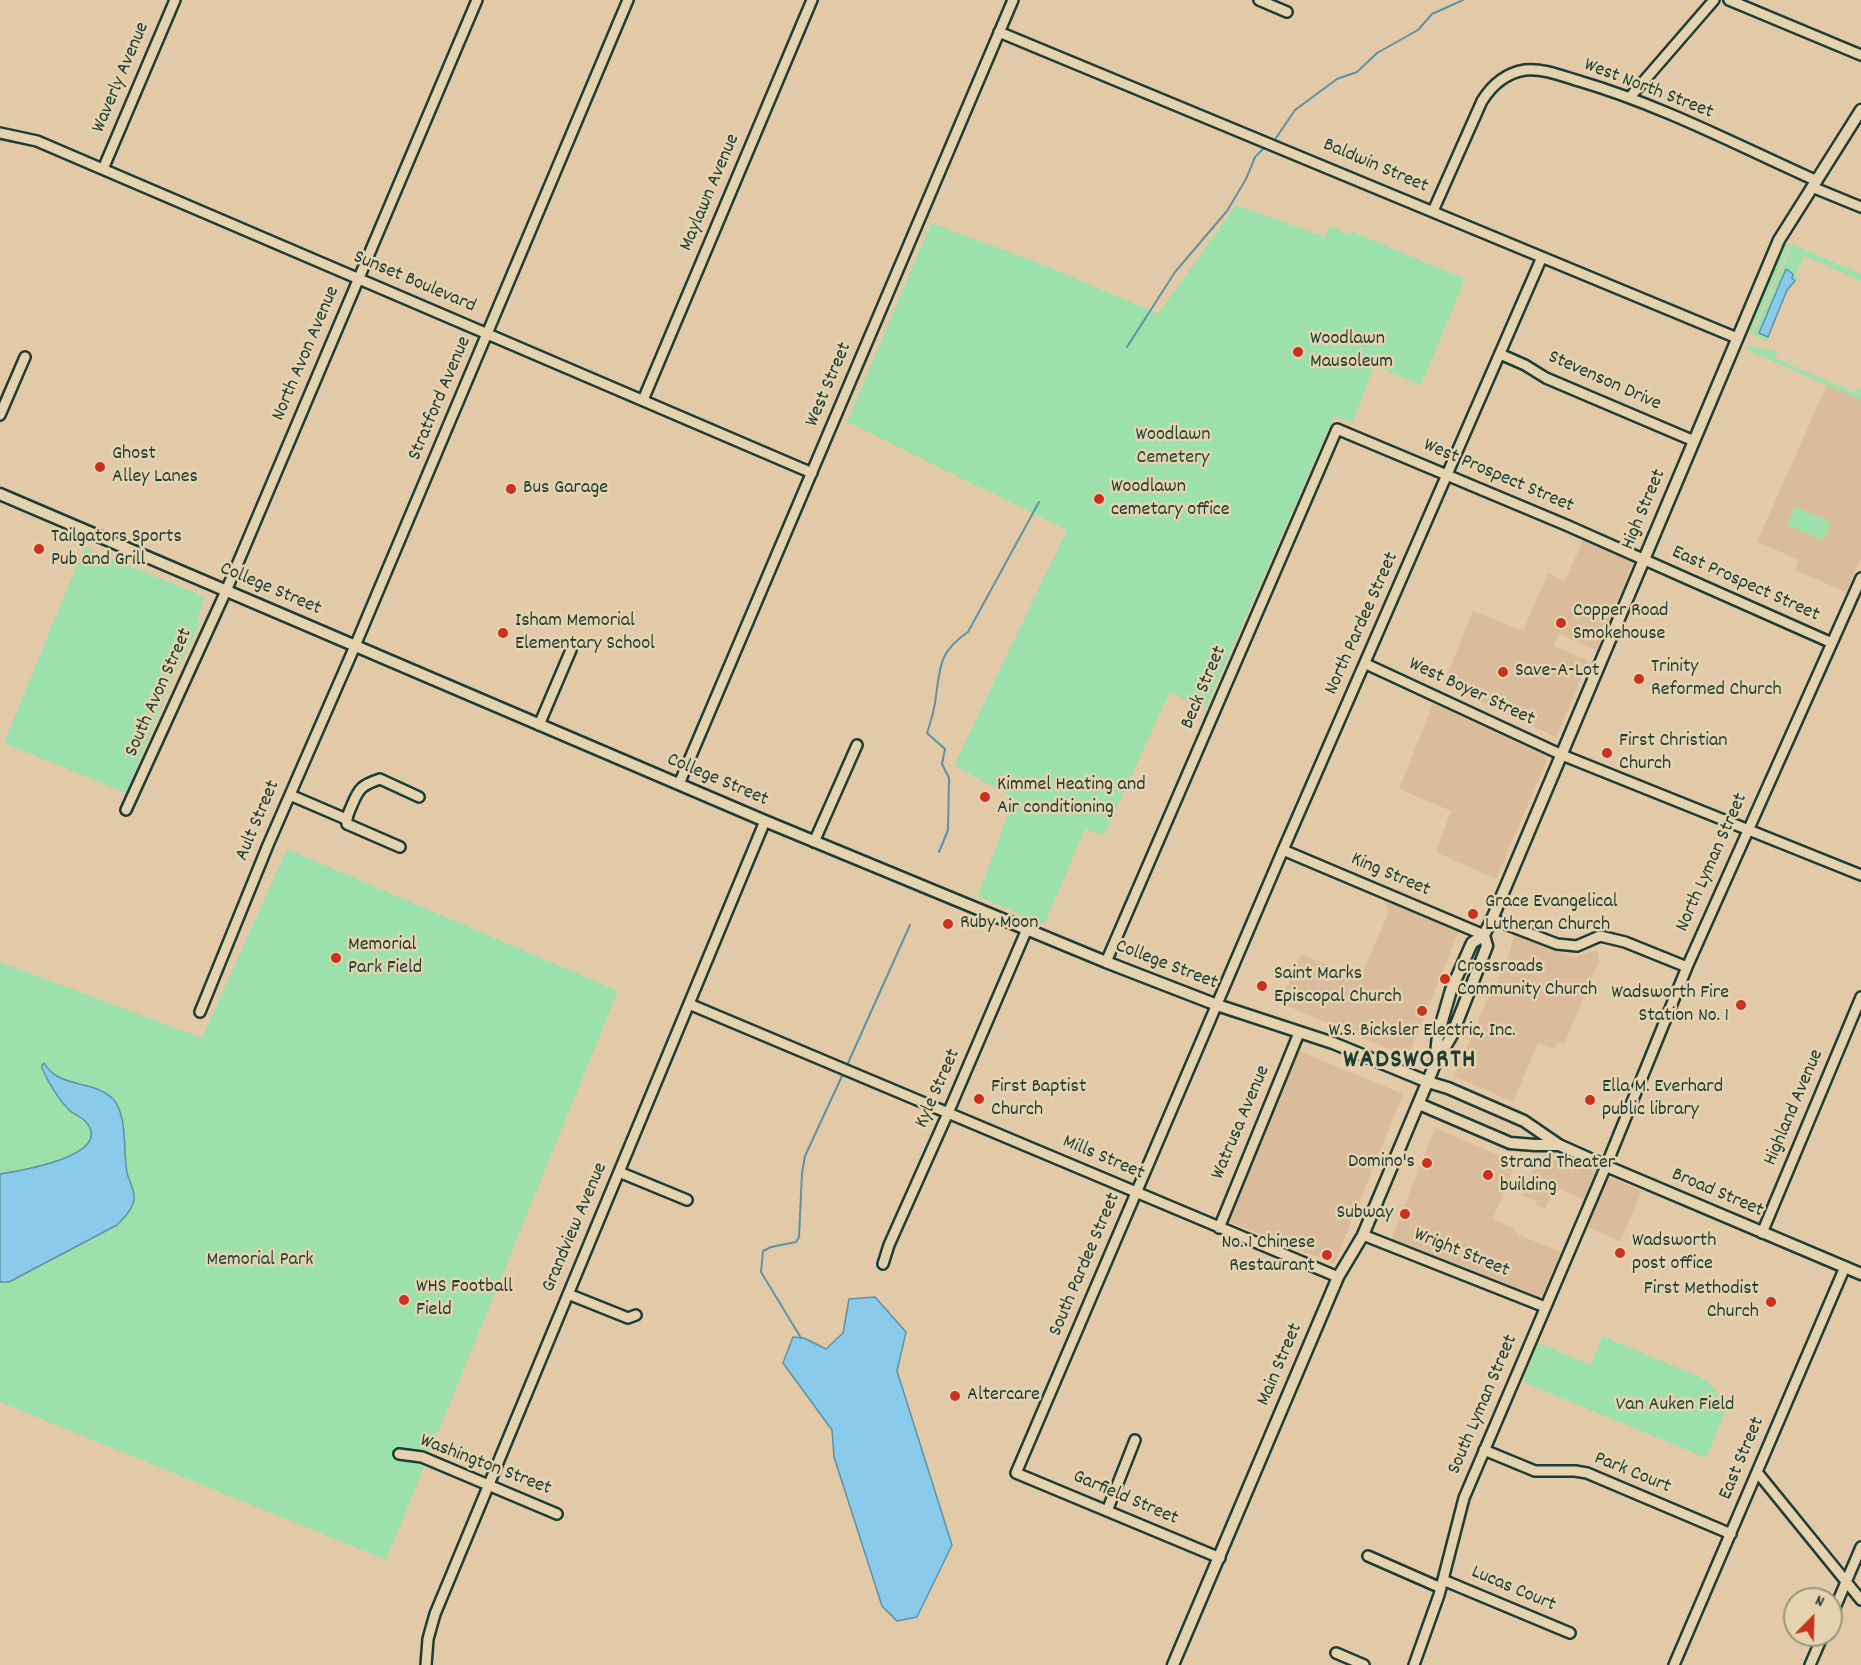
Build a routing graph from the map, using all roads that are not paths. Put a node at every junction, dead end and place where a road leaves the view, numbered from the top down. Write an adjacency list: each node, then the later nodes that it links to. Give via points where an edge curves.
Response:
1 (175, 0): 15 (street, Waverly Avenue)
2 (477, 0): 20 (street, North Avon Avenue)
3 (628, 0): 21 (street, Stratford Avenue)
4 (812, 0): 25 (street, Maylawn Avenue)
5 (1013, 0): 10 (street, West Street)
6 (1259, 0): 9 (street)
7 (1714, 0): 12 (street)
8 (1729, 0): 11 (street)
9 (1287, 12)
10 (999, 32): 18 (street, Baldwin Street); 29 (street, West Street)
11 (1861, 55)
12 (1630, 97): 16 (street, West North Street); 18 (street, West North Street, via 1538,70 1505,77 1482,101)
13 (1861, 110): 16 (main road, High Street)
14 (0, 133): 15 (street, Sunset Boulevard, via 37,141)
15 (103, 170): 20 (street, Sunset Boulevard)
16 (1814, 184): 17 (street, West North Street); 22 (main road, High Street, via 1779,240)
17 (1861, 207)
18 (1433, 211): 19 (street, Baldwin Street)
19 (1542, 257): 22 (street, Baldwin Street); 23 (street, North Pardee Street)
20 (358, 279): 21 (street, Sunset Boulevard); 34 (street, North Avon Avenue)
21 (488, 334): 25 (street, Sunset Boulevard); 38 (street, Stratford Avenue)
22 (1737, 338): 28 (main road, High Street)
23 (1500, 354): 28 (street, Stevenson Drive, via 1546,378); 30 (street, North Pardee Street)
24 (25, 357): 26 (street)
25 (643, 400): 29 (street, Sunset Boulevard)
26 (0, 415)
27 (1337, 429): 30 (street, West Prospect Street); 58 (street, Beck Street)
28 (1694, 441): 32 (main road, High Street)
29 (812, 473): 44 (street, West Street)
30 (1448, 475): 32 (street, West Prospect Street); 40 (street, North Pardee Street)
31 (0, 494): 34 (main road, College Street)
32 (1644, 560): 37 (street, East Prospect Street); 43 (main road, High Street)
33 (1861, 578): 35 (street, North Lyman Street)
34 (226, 591): 38 (main road, College Street); 47 (street, South Avon Street)
35 (1851, 600): 36 (street); 37 (street, North Lyman Street)
36 (1861, 604)
37 (1832, 642): 50 (street, North Lyman Street)
38 (355, 646): 41 (main road, College Street); 45 (street, Ault Street)
39 (571, 650): 41 (street)
40 (1366, 664): 43 (street, West Boyer Street); 53 (street, North Pardee Street)
41 (539, 725): 44 (main road, College Street)
42 (857, 745): 51 (street)
43 (1562, 755): 50 (street, West Boyer Street); 55 (main road, High Street)
44 (679, 784): 49 (main road, College Street)
45 (290, 795): 48 (street); 63 (street, Ault Street)
46 (419, 796): 48 (street, via 380,779 367,783 358,791)
47 (126, 810)
48 (346, 819): 52 (street, via 347,824)
49 (765, 821): 51 (main road, College Street); 61 (street, Grandview Avenue)
50 (1748, 829): 54 (street, West Boyer Street); 59 (street, North Lyman Street)
51 (814, 842): 56 (main road, College Street)
52 (400, 847)
53 (1283, 850): 57 (street, King Street); 62 (street, North Pardee Street)
54 (1861, 875)
55 (1492, 919): 57 (main road, High Street); 59 (street, via 1557,944 1577,946 1600,936 1625,942)
56 (1028, 929): 58 (main road, College Street); 68 (street, Kyle Street)
57 (1484, 935): 65 (main road, High Street, via 1487,946 1452,1035); 65 (main road, High Street, via 1472,943 1451,990 1438,1035)
58 (1106, 962): 62 (main road, College Street)
59 (1687, 967): 72 (street, North Lyman Street)
60 (1861, 997): 77 (street, Highland Avenue)
61 (689, 1004): 68 (street, Mills Street); 73 (street, Grandview Avenue)
62 (1217, 1005): 64 (main road, College Street); 74 (street, South Pardee Street)
63 (200, 1012)
64 (1299, 1033): 66 (main road, College Street, via 1334,1043); 76 (street, Watrusa Avenue)
65 (1435, 1064): 66 (main road, High Street)
66 (1428, 1082): 67 (main road, Main Street); 69 (main road, Broad Street)
67 (1419, 1104): 70 (main road, Broad Street, via 1510,1143); 78 (main road, Main Street)
68 (948, 1113): 74 (street, Mills Street); 79 (street, Kyle Street)
69 (1533, 1126): 70 (main road, via 1534,1137); 71 (main road, Broad Street)
70 (1527, 1145): 71 (main road, Broad Street)
71 (1559, 1145): 72 (main road, Broad Street)
72 (1606, 1166): 77 (main road, Broad Street); 84 (street, South Lyman Street)
73 (619, 1172): 75 (street); 83 (street, Grandview Avenue)
74 (1137, 1193): 76 (street, Mills Street); 90 (street, South Pardee Street)
75 (687, 1200)
76 (1219, 1228): 82 (street, Mills Street)
77 (1762, 1233): 80 (main road, Broad Street)
78 (1363, 1235): 82 (main road, Main Street); 84 (street, Wright Street)
79 (884, 1264)
80 (1845, 1267): 81 (main road, Broad Street); 89 (street, East Street)
81 (1861, 1274)
82 (1338, 1277): 97 (main road, Main Street)
83 (568, 1294): 85 (street, via 628,1318); 91 (street, Grandview Avenue)
84 (1545, 1307): 87 (street, South Lyman Street)
85 (636, 1316)
86 (1135, 1440): 92 (street)
87 (1484, 1450): 94 (street, Park Court, via 1535,1471 1587,1473); 99 (street, South Lyman Street, via 1464,1498)
88 (399, 1454): 91 (street, Washington Street, via 422,1457)
89 (1757, 1472): 94 (street, East Street); 98 (street)
90 (1016, 1473): 92 (street, Garfield Street)
91 (488, 1485): 93 (street, Washington Street); 105 (street, Grandview Avenue, via 435,1614)
92 (1107, 1511): 97 (street, Garfield Street)
93 (557, 1514)
94 (1731, 1534): 109 (street, East Street)
95 (1861, 1547): 98 (street)
96 (1368, 1556): 99 (street, Lucas Court)
97 (1220, 1558): 106 (main road, Main Street)
98 (1846, 1583): 100 (street); 101 (street)
99 (1442, 1584): 102 (street, Lucas Court); 108 (street, South Lyman Street)
100 (1843, 1590)
101 (1861, 1600)
102 (1570, 1633)
103 (1818, 1647): 110 (street)
104 (1336, 1653): 107 (street)
105 (426, 1665)
106 (1173, 1665)
107 (1364, 1665)
108 (1414, 1665)
109 (1674, 1665)
110 (1810, 1665)

